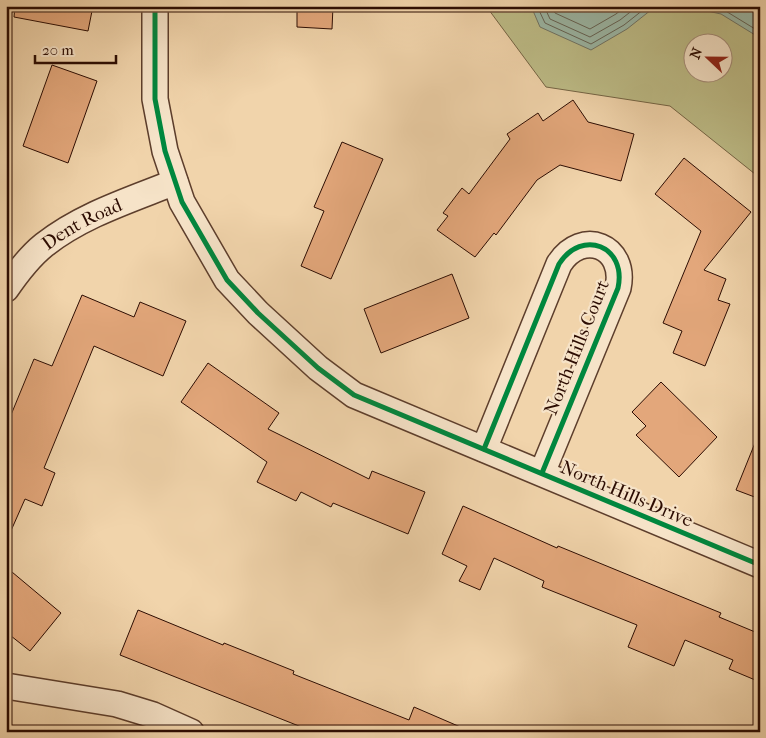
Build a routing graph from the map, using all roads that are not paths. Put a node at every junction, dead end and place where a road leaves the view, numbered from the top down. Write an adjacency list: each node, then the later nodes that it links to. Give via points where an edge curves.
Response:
1 (155, 6): 2 (street, North Hills Drive, via 155,99 165,152)
2 (175, 182): 3 (street, Dent Road, via 87,218 44,246 19,270); 4 (street, North Hills Drive, via 182,202 228,280 258,313 318,368 354,394)
3 (6, 289)
4 (484, 449): 5 (street, North Hills Drive); 5 (street, North Hills Court, via 559,264 564,256 580,245 600,246 615,258 619,268 618,288)
5 (542, 473): 6 (street, North Hills Drive)
6 (760, 565)
7 (6, 686): 8 (street, via 117,704)
8 (191, 732)

